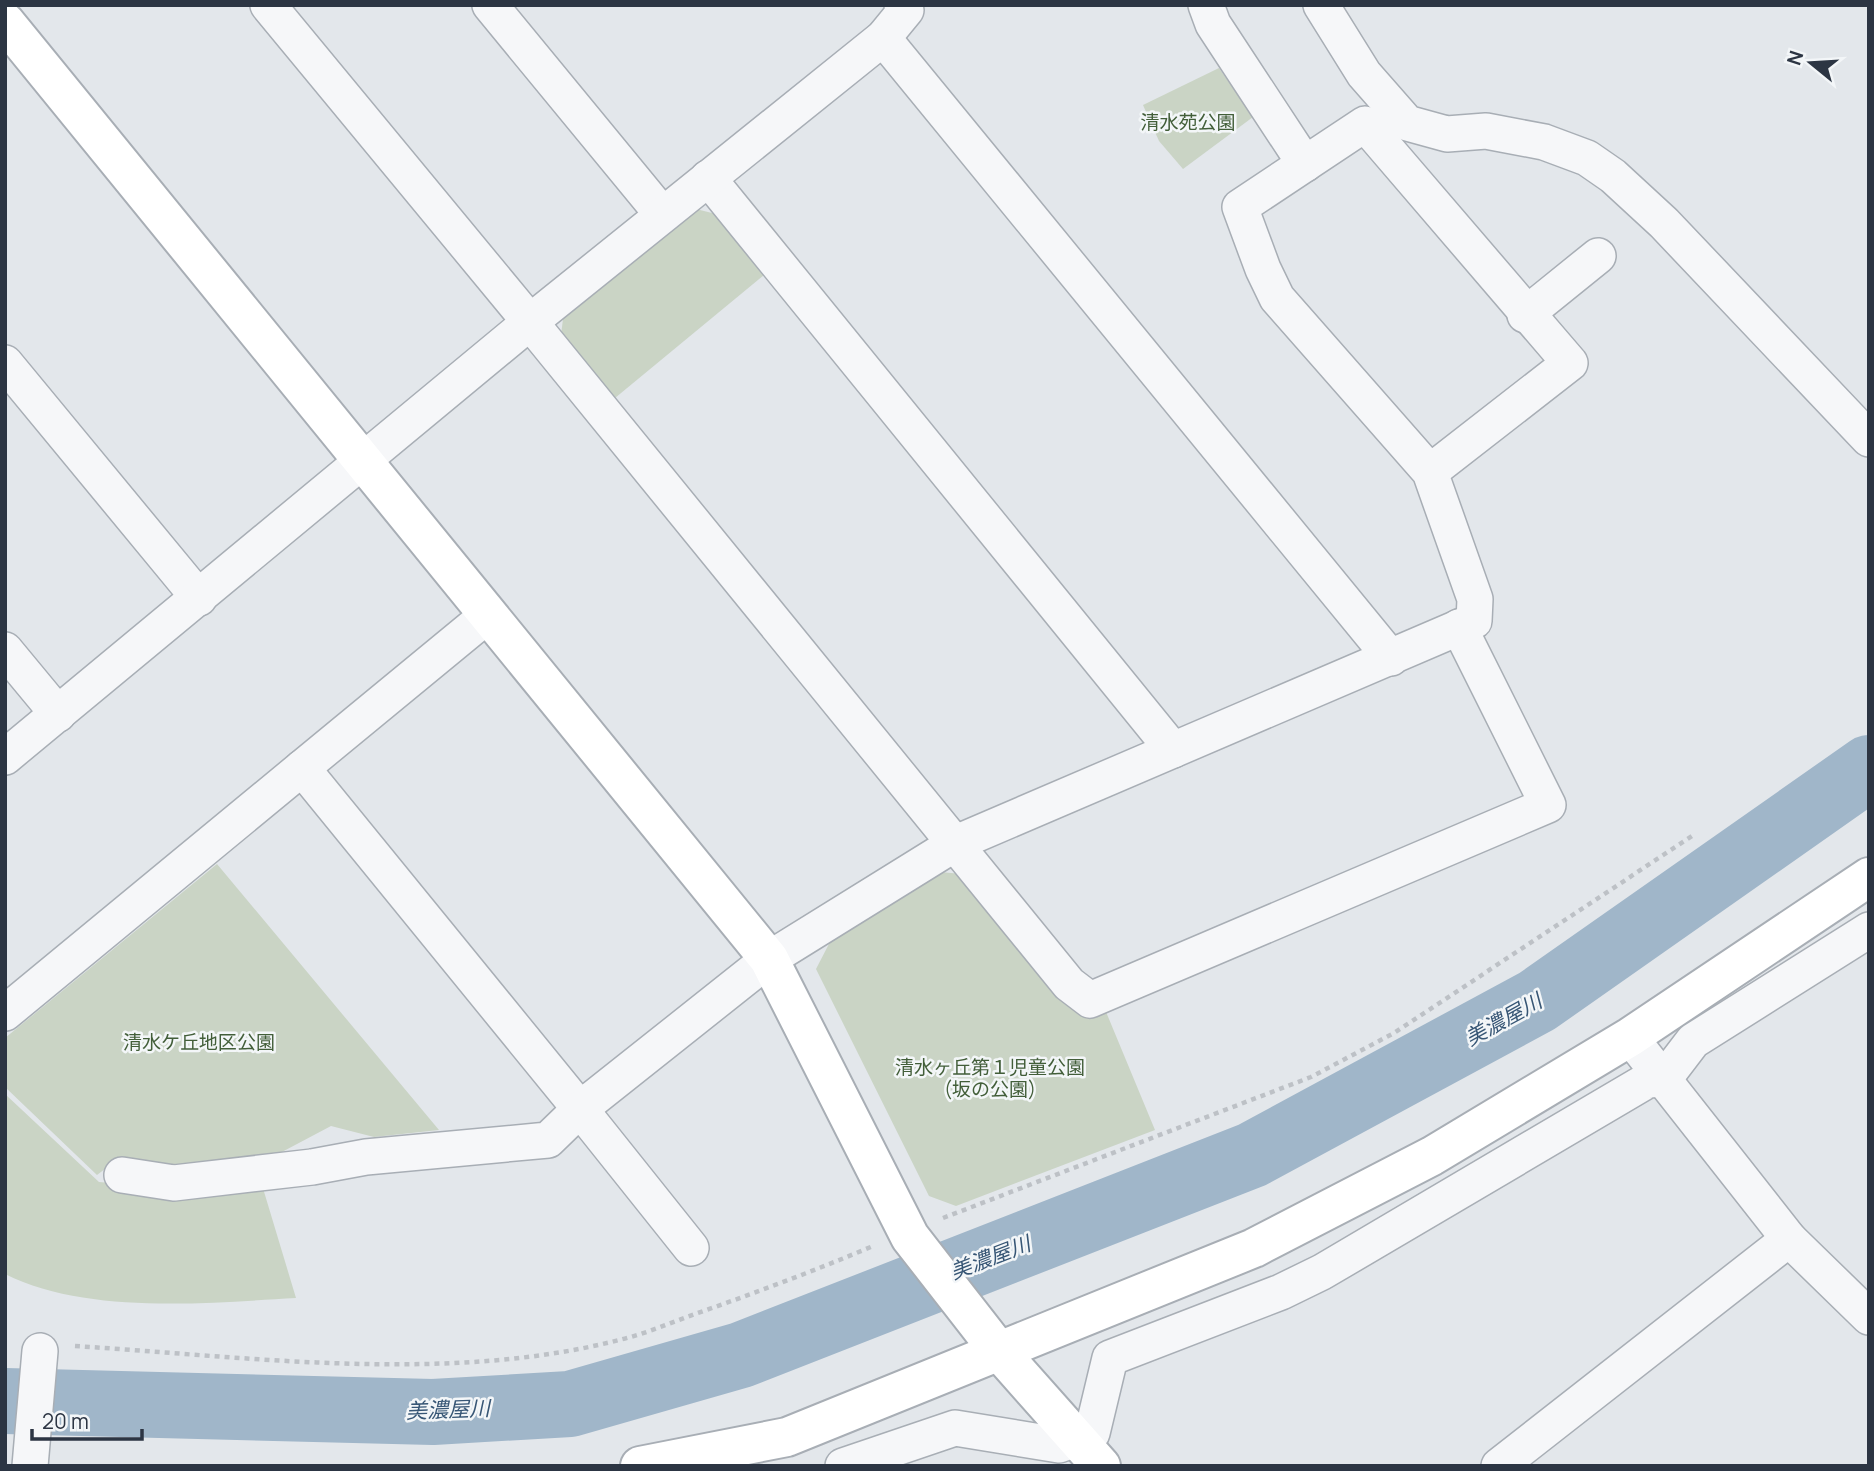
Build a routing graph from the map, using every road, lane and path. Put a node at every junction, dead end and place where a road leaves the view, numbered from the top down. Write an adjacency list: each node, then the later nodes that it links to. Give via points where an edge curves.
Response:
1 (268, 5): 13 (street)
2 (490, 5): 10 (street)
3 (1206, 5): 8 (street, via 1213,24)
4 (1321, 5): 15 (street, via 1364,74 1408,123 1447,134 1486,131 1544,142 1587,158 1613,176 1664,223)
5 (907, 7): 7 (street)
6 (5, 22): 16 (street)
7 (883, 38): 9 (street); 22 (street)
8 (1305, 164): 12 (street, via 1365,124); 17 (street, via 1240,207 1263,269 1277,298)
9 (708, 178): 10 (street); 24 (street)
10 (662, 214): 13 (street)
11 (1598, 256): 12 (street)
12 (1525, 315): 17 (street, via 1570,363)
13 (530, 322): 16 (street); 27 (street)
14 (5, 363): 18 (street)
15 (1869, 439)
16 (365, 460): 18 (street); 19 (street)
17 (1430, 472): 20 (street, via 1475,599 1474,621)
18 (199, 597): 23 (street)
19 (489, 614): 26 (street); 30 (street)
20 (1459, 627): 22 (street); 27 (street, via 1548,805 1090,1000 1069,984)
21 (5, 650): 23 (street)
22 (1391, 658): 24 (street)
23 (58, 714): 25 (street)
24 (1173, 750): 27 (street)
25 (5, 757)
26 (302, 768): 31 (street); 34 (street)
27 (956, 843): 30 (street)
28 (1869, 877): 32 (street)
29 (1869, 930): 33 (street, via 1693,1041)
30 (769, 959): 34 (street); 39 (street, via 910,1237)
31 (5, 1013)
32 (1630, 1037): 33 (street); 39 (street, via 1432,1156 1254,1248)
33 (1664, 1079): 36 (street); 41 (street, via 1648,1080 1322,1272 1110,1358)
34 (580, 1109): 35 (street, via 548,1140 366,1157 174,1183); 37 (street)
35 (122, 1175)
36 (1789, 1239): 38 (street); 45 (street)
37 (691, 1248)
38 (1869, 1317)
39 (998, 1350): 41 (street); 43 (street, via 787,1437)
40 (40, 1351): 42 (street)
41 (1090, 1452): 44 (street, via 955,1428)
42 (31, 1459)
43 (640, 1466)
44 (843, 1466)
45 (1499, 1466)

